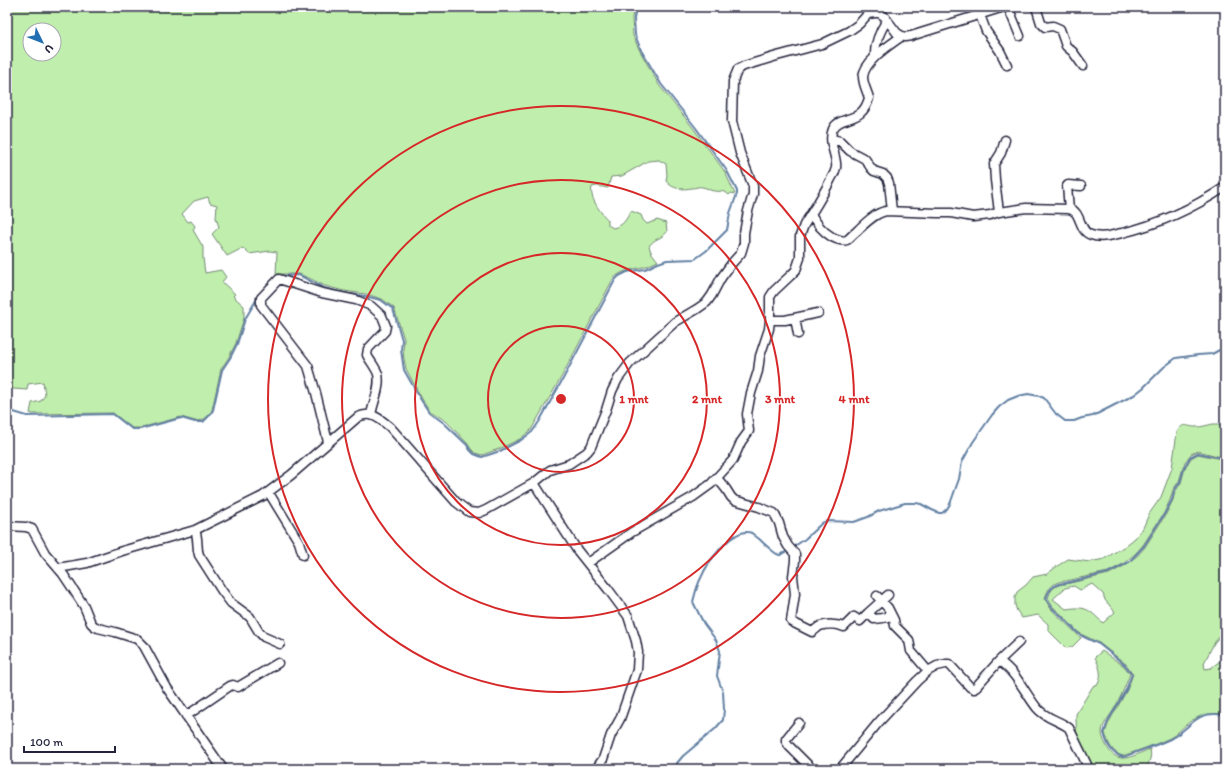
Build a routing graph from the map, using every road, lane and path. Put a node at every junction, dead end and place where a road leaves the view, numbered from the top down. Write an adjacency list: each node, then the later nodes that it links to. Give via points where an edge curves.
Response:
1 (1004, 7): 4 (street)
2 (1008, 7): 7 (street)
3 (1036, 7): 10 (street, via 1041,23 1045,27 1054,26 1060,29 1063,42)
4 (980, 15): 6 (street, via 911,36); 9 (street, via 986,31)
5 (888, 20): 6 (street); 8 (street, via 882,27 875,47); 26 (street, via 879,13 868,14 849,31 822,44 738,69 733,81 732,121 740,153 753,186 741,253 720,278 707,302 675,322 630,363 618,378 587,452 569,464 550,470)
6 (902, 36): 8 (street)
7 (1020, 36)
8 (876, 57): 11 (street, via 866,68 863,76 869,98 865,109 858,116 836,125)
9 (1007, 65)
10 (1083, 66)
11 (832, 139): 16 (street, via 840,141 850,152 865,159 874,171 887,178); 18 (street, via 836,167 825,192)
12 (1005, 140): 17 (street, via 994,164)
13 (1081, 186): 15 (street, via 1067,186)
14 (1225, 187): 15 (street, via 1166,220 1106,237 1084,232 1075,212)
15 (1069, 209): 17 (street, via 1026,208)
16 (892, 211): 17 (street, via 951,213 973,217); 18 (street, via 879,213 846,240 836,239 822,230)
17 (999, 212)
18 (811, 214): 21 (street, via 800,236 800,258 796,270 770,297)
19 (818, 313): 20 (street)
20 (795, 318): 21 (street); 22 (street)
21 (770, 320): 25 (street, via 747,414 749,431 733,460)
22 (798, 334)
23 (370, 415): 24 (street, via 358,418); 24 (street, via 378,390 378,374 367,352 385,331 382,316 371,306 356,300 322,293 279,279 261,298 261,306 308,366); 26 (street, via 390,426 456,502 469,512 479,513 486,510)
24 (328, 442): 27 (street)
25 (717, 478): 31 (street, via 693,497 632,532); 35 (street, via 734,500 771,511 776,516 783,537 795,554 792,622 812,632 822,626 844,627 854,617 860,621)
26 (534, 483): 31 (street)
27 (269, 493): 29 (street); 30 (street, via 299,542)
28 (7, 526): 32 (street, via 32,529 38,543)
29 (195, 530): 32 (street, via 88,563); 38 (street, via 199,555 228,600 250,617 264,637)
30 (303, 555)
31 (588, 564): 45 (street, via 628,616 638,652 636,670 620,719)
32 (58, 568): 42 (street, via 94,626 137,639 144,646 163,682)
33 (888, 595): 34 (street)
34 (879, 598): 35 (street); 36 (street)
35 (868, 613): 36 (street, via 874,619)
36 (891, 616): 41 (street, via 895,626 909,640 911,651)
37 (1020, 642): 39 (street)
38 (280, 644)
39 (999, 661): 41 (street, via 974,689 949,664); 48 (street, via 1038,708 1069,728)
40 (278, 663): 42 (street, via 238,687 232,685)
41 (928, 671): 47 (street, via 901,696)
42 (186, 716): 44 (street)
43 (799, 723): 46 (street, via 786,742)
44 (223, 769)
45 (596, 769)
46 (812, 769)
47 (840, 769)
48 (1088, 769)

